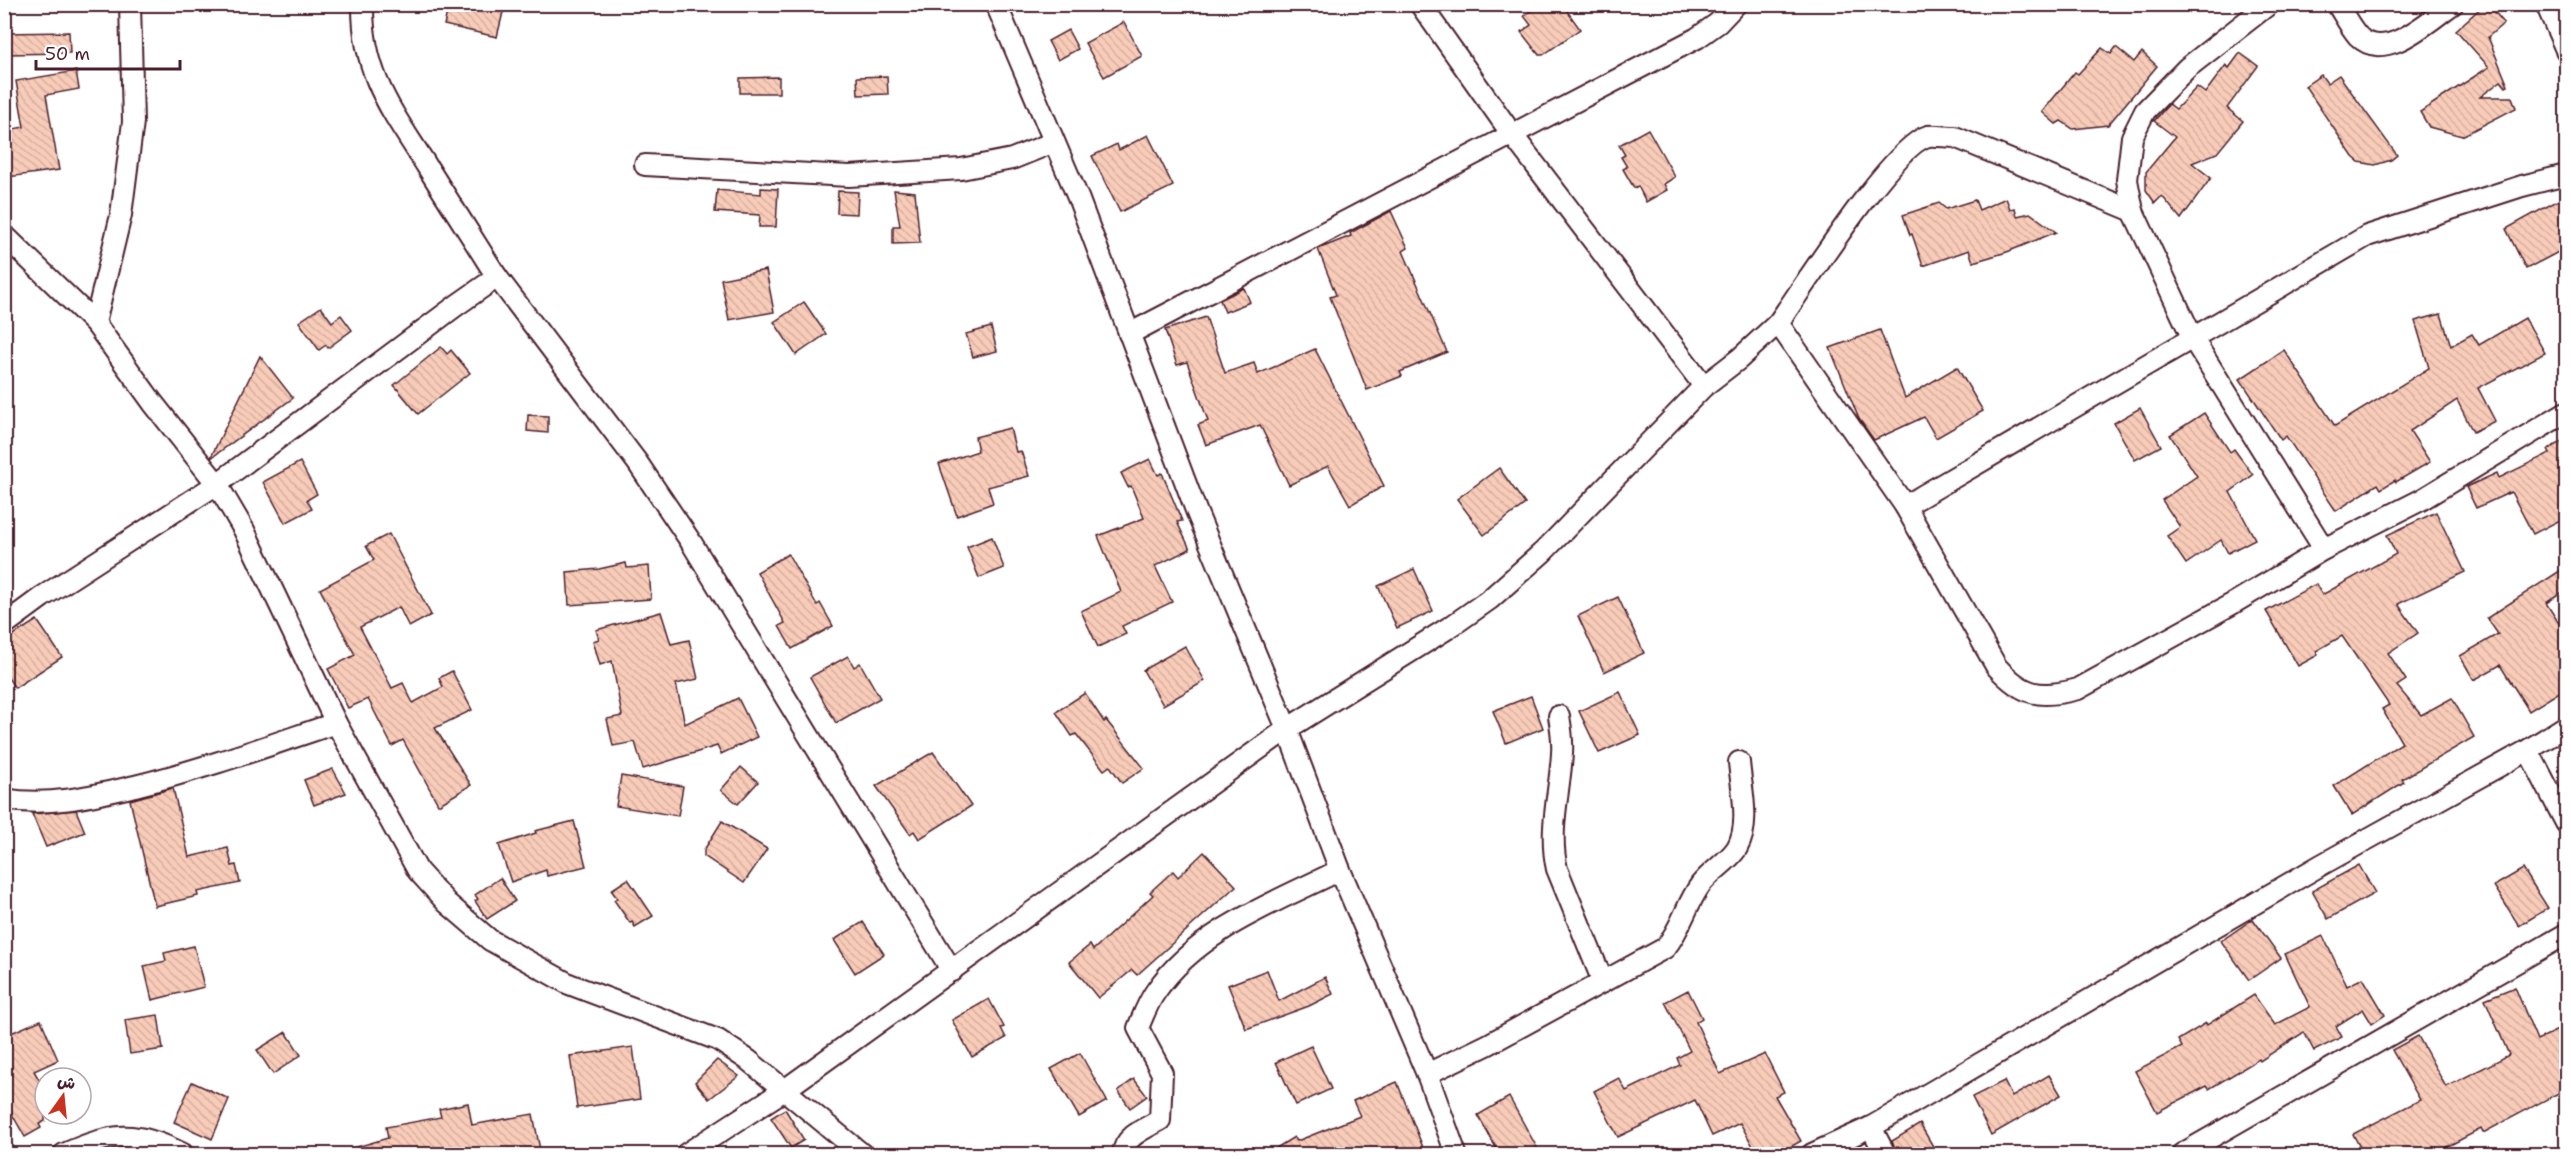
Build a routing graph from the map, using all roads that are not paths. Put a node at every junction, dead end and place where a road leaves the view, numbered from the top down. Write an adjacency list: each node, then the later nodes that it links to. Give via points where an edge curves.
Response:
1 (130, 4): 19 (street, via 133,122 122,215)
2 (363, 4): 17 (street, via 369,58 390,112)
3 (996, 4): 12 (street)
4 (1420, 4): 11 (street)
5 (1736, 4): 11 (street, via 1697,38)
6 (2269, 4): 15 (street, via 2187,68 2145,111 2132,136 2127,180)
7 (2337, 4): 8 (street, via 2358,36 2379,46 2392,46)
8 (2453, 4)
9 (2546, 4): 10 (street)
10 (2566, 50)
11 (1511, 133): 20 (street); 22 (street)
12 (1054, 142): 13 (street, via 1012,159 961,169 860,175); 20 (street)
13 (645, 165)
14 (2566, 174): 21 (street, via 2367,236)
15 (2133, 211): 18 (street, via 1955,137 1927,136 1902,153 1873,188); 21 (street)
16 (4, 235): 19 (street)
17 (497, 277): 24 (street); 38 (street, via 637,462 691,542)
18 (1778, 322): 22 (street); 25 (street)
19 (95, 323): 24 (street)
20 (1129, 334): 31 (street, via 1197,513)
21 (2193, 339): 25 (street); 26 (street)
22 (1704, 386): 31 (street, via 1518,576 1453,626)
23 (2566, 412): 26 (street, via 2421,500)
24 (217, 484): 27 (street); 29 (street, via 269,579)
25 (1905, 506): 26 (street, via 1996,666 2012,683 2032,693 2052,696 2078,689)
26 (2324, 549)
27 (4, 625)
28 (1560, 716): 39 (street, via 1562,752 1553,851)
29 (336, 723): 34 (street, via 181,774 84,798 42,802); 41 (street, via 418,871 447,903 490,940 569,984 718,1040)
30 (2566, 726): 32 (street)
31 (1287, 729): 36 (street); 38 (street)
32 (2528, 750): 35 (street); 42 (street, via 2331,859)
33 (1739, 762): 39 (street, via 1744,824 1736,849 1701,885 1677,935 1665,948)
34 (4, 799)
35 (2566, 823)
36 (1340, 870): 40 (street); 43 (street, via 1230,926 1196,950 1154,993 1138,1028 1162,1073 1160,1120 1133,1135)
37 (2566, 934): 44 (street)
38 (952, 971): 41 (street)
39 (1603, 982): 40 (street)
40 (1427, 1074): 49 (street)
41 (783, 1091): 47 (street); 48 (street)
42 (1871, 1126): 50 (street); 51 (street)
43 (1119, 1152)
44 (2185, 1154)
45 (64, 1155): 46 (street, via 99,1140 119,1137 161,1143)
46 (183, 1155)
47 (686, 1155)
48 (862, 1155)
49 (1456, 1155)
50 (1812, 1155)
51 (1885, 1155)

